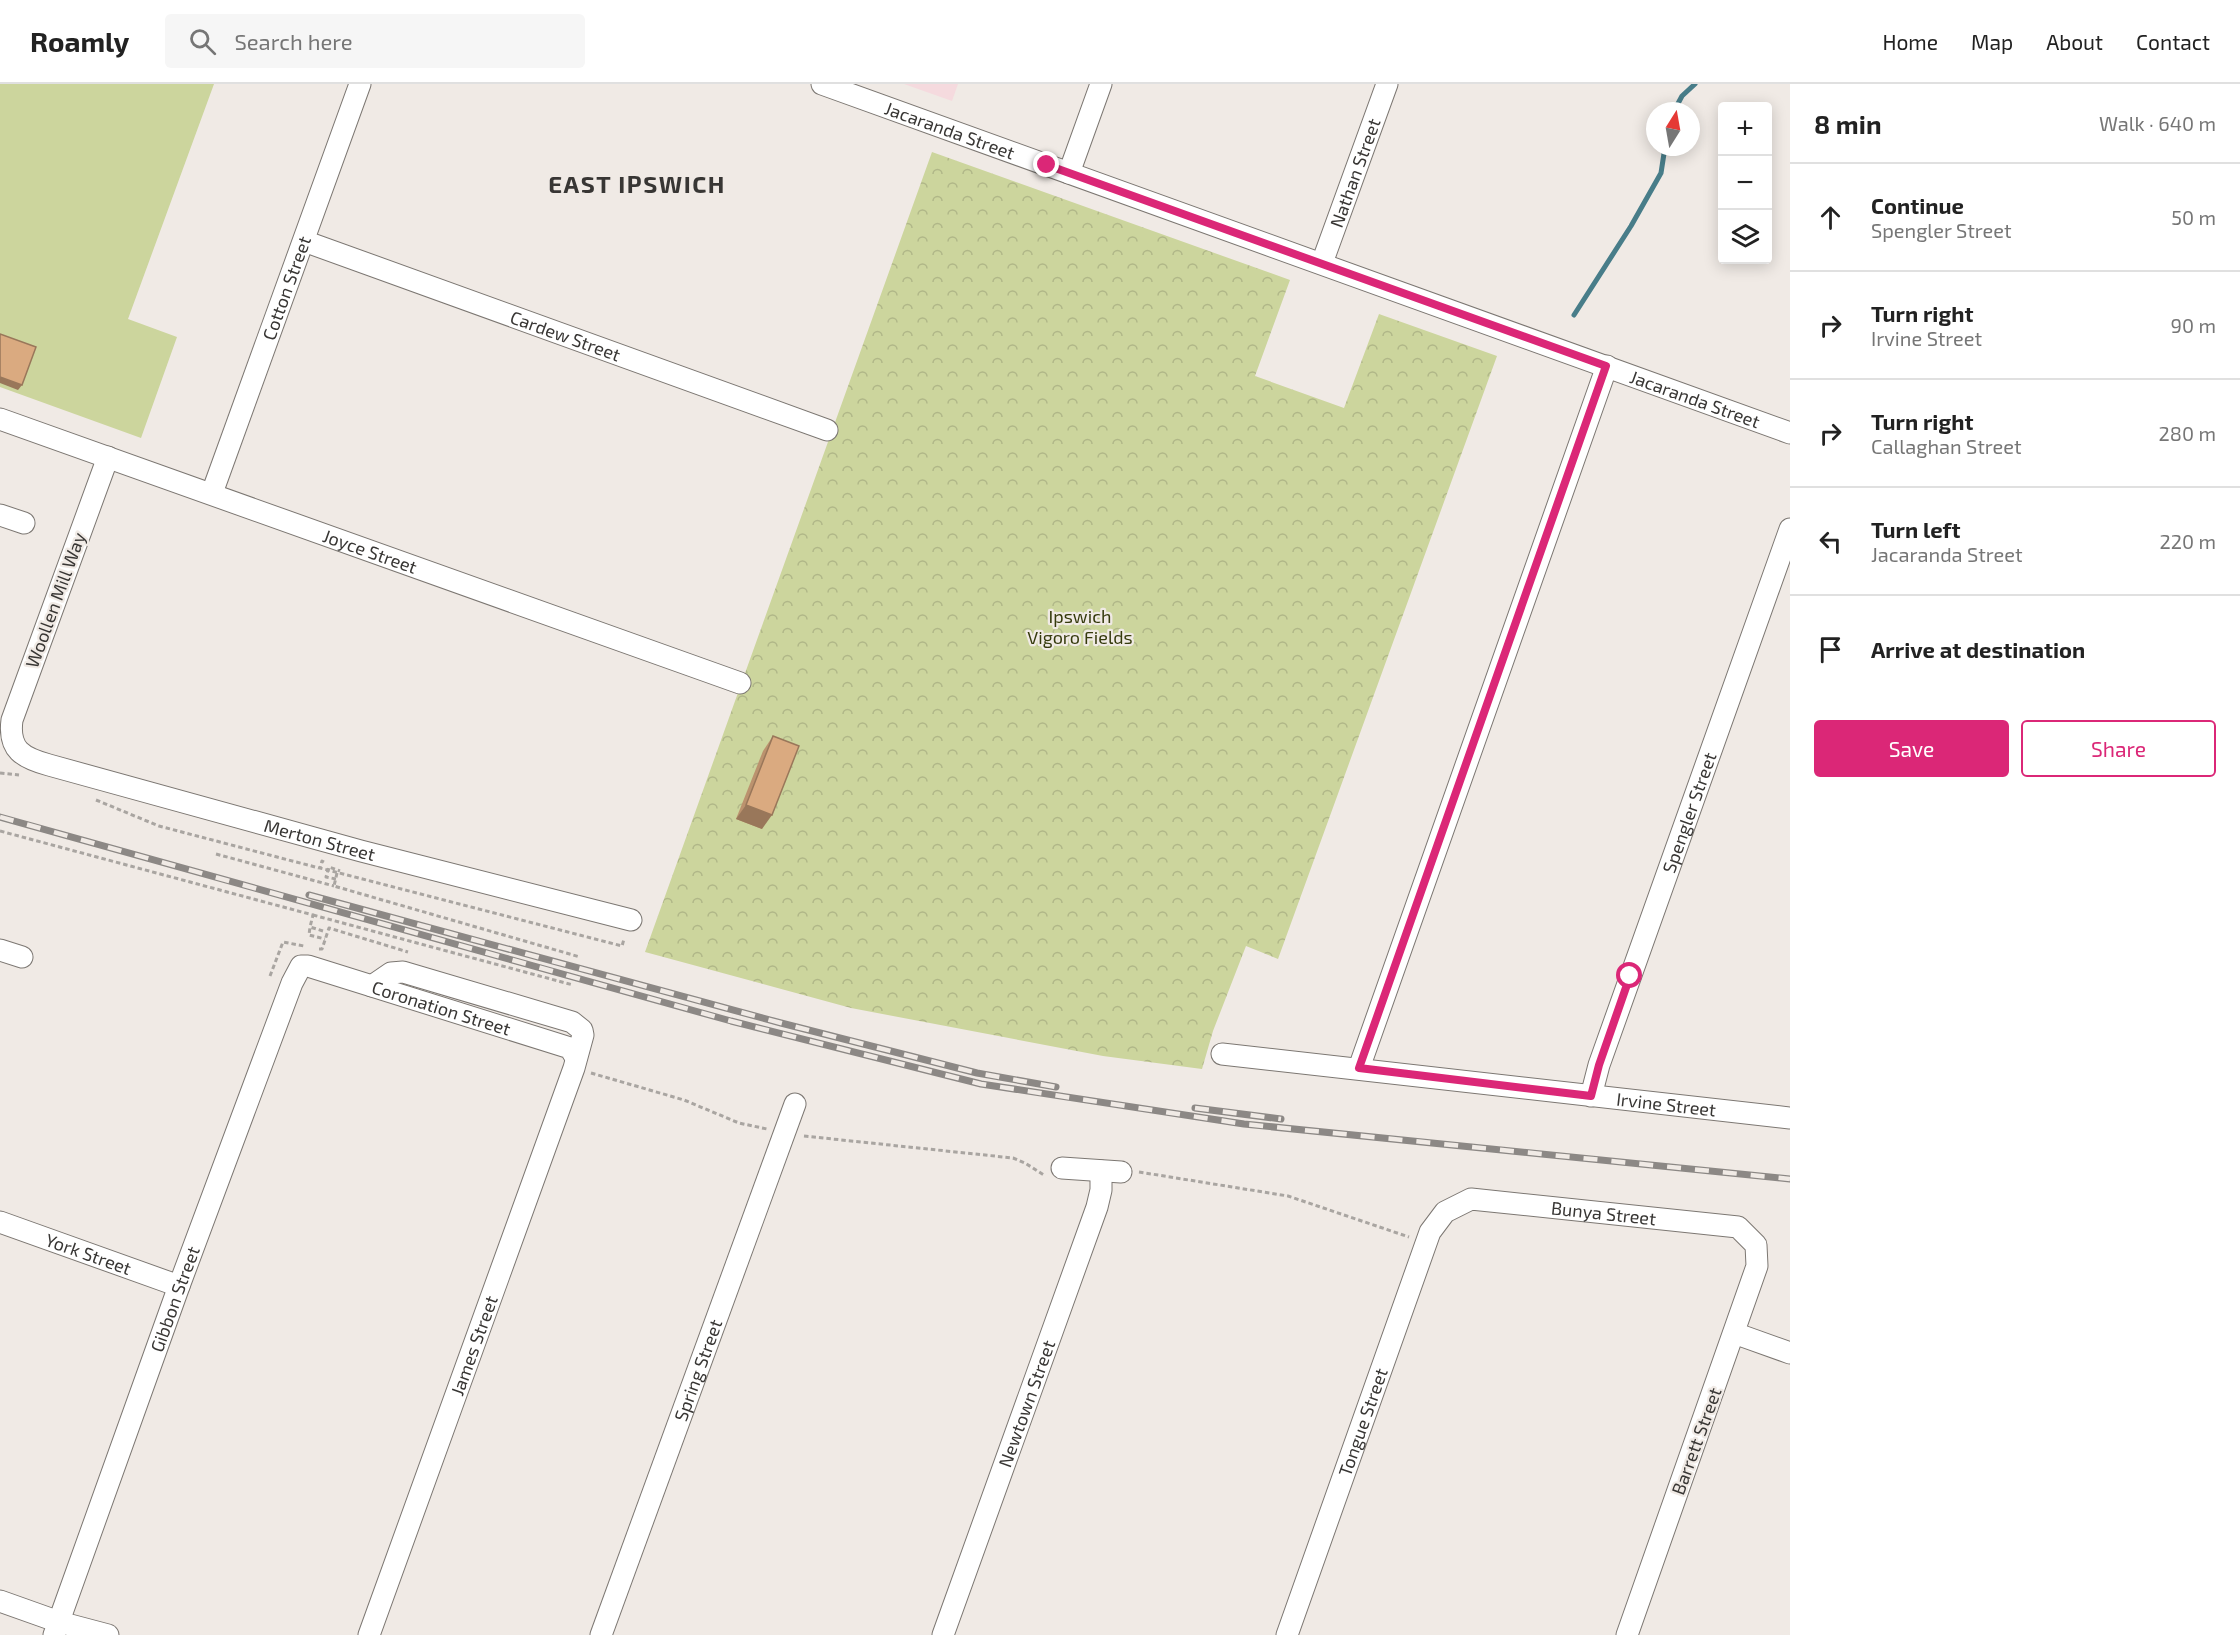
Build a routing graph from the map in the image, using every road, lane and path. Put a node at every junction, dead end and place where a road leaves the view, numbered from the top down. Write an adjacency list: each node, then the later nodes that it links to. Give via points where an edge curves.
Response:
1 (360, 84): 6 (street, Cotton Street)
2 (822, 84): 5 (street, Jacaranda Street)
3 (1101, 84): 5 (street)
4 (1387, 84): 7 (street, Nathan Street)
5 (1069, 173): 7 (street, Jacaranda Street)
6 (304, 241): 10 (street, Cardew Street); 13 (street, Cotton Street)
7 (1322, 263): 8 (street, Jacaranda Street)
8 (1606, 366): 11 (street, Jacaranda Street); 39 (street)
9 (0, 419): 12 (street, Joyce Street)
10 (827, 430)
11 (1790, 433)
12 (108, 457): 13 (street, Joyce Street); 18 (street, Woollen Mill Way, via 12,720)
13 (212, 493): 17 (street, Joyce Street)
14 (0, 515): 15 (street)
15 (24, 523)
16 (1790, 529): 40 (street, Spengler Street)
17 (740, 683)
18 (15, 745): 28 (street, Merton Street, via 29,760)
19 (87, 796): 22 (path, via 159,826)
20 (0, 831): 27 (path)
21 (216, 854): 26 (path)
22 (320, 868): 23 (path, via 322,861); 24 (path)
23 (348, 870)
24 (339, 872): 25 (path); 25 (path, bridge, via 329,867 326,877); 28 (path, via 622,946)
25 (336, 879): 26 (path)
26 (334, 886): 34 (path)
27 (313, 915): 29 (path); 36 (path)
28 (631, 920)
29 (310, 927): 30 (path); 31 (path, via 309,934)
30 (323, 931)
31 (326, 939)
32 (0, 950): 33 (street)
33 (22, 957)
34 (580, 957)
35 (301, 966): 38 (street, Coronation Street, via 570,1048); 51 (street, Gibbon Street)
36 (573, 985)
37 (1222, 1053): 39 (street, Irvine Street)
38 (583, 1065): 43 (path, via 739,1123); 57 (street, James Street)
39 (1359, 1068): 40 (street, Irvine Street)
40 (1591, 1096): 42 (street, Irvine Street)
41 (795, 1104): 58 (street, Spring Street)
42 (1790, 1118)
43 (767, 1129)
44 (797, 1135): 45 (path, via 1013,1158)
45 (1055, 1172): 46 (street)
46 (1119, 1172): 49 (path, via 1288,1196); 59 (street, Newtown Street, via 1101,1190)
47 (1445, 1212): 49 (street, Tongue Street); 50 (street, Bunya Street, via 1471,1198 1738,1227)
48 (0, 1222): 51 (street, York Street)
49 (1426, 1243): 60 (street, Tongue Street)
50 (1756, 1245): 52 (street, Barrett Street, via 1757,1266)
51 (179, 1286): 55 (street, Gibbon Street)
52 (1734, 1334): 53 (street); 61 (street, Barrett Street)
53 (1790, 1353)
54 (0, 1600): 55 (street)
55 (57, 1628): 56 (street)
56 (108, 1635)
57 (369, 1635)
58 (601, 1635)
59 (943, 1635)
60 (1287, 1635)
61 (1627, 1635)

